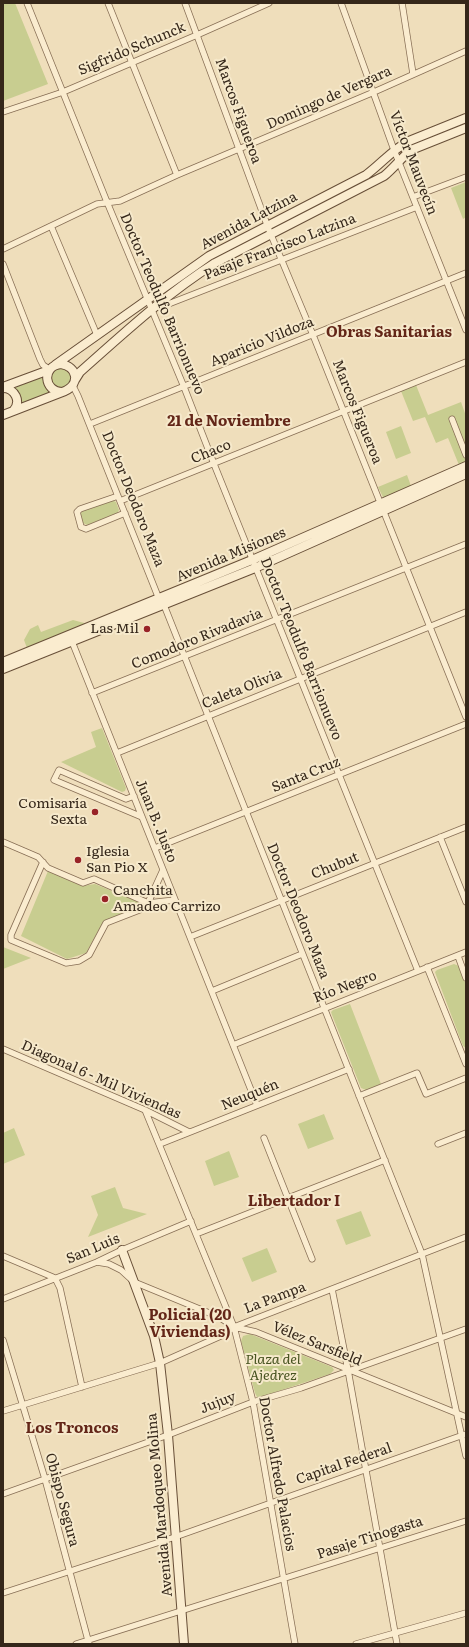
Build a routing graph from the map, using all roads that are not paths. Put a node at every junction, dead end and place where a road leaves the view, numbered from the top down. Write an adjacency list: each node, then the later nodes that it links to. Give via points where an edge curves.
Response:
1 (27, 3): 11 (street, Doctor Teodulfo Barrionuevo)
2 (108, 3): 9 (street)
3 (185, 3): 7 (street, Marcos Figueroa)
4 (268, 3): 7 (street, Sigfrido Schunck)
5 (342, 3): 12 (street, Víctor Mauvecín)
6 (402, 3): 10 (street)
7 (197, 35): 9 (street, Sigfrido Schunck); 16 (street, Marcos Figueroa)
8 (466, 51): 10 (street, Domingo de Vergara)
9 (131, 62): 11 (street, Sigfrido Schunck); 19 (street)
10 (413, 74): 12 (street, Domingo de Vergara)
11 (63, 92): 13 (street, Sigfrido Schunck); 22 (street, Doctor Teodulfo Barrionuevo)
12 (374, 92): 16 (street, Domingo de Vergara); 17 (street, Víctor Mauvecín)
13 (4, 110)
14 (466, 118): 17 (street, Avenida Latzina, via 409,140)
15 (466, 128): 18 (street, Avenida Latzina, via 411,150)
16 (239, 150): 19 (street, Domingo de Vergara); 25 (street, Marcos Figueroa)
17 (394, 150): 18 (street, Víctor Mauvecín); 25 (street, Avenida Latzina, via 378,167 366,175)
18 (399, 162): 21 (street, Víctor Mauvecín); 26 (street, Avenida Latzina, via 384,176)
19 (177, 175): 22 (street, Domingo de Vergara, via 120,201)
20 (466, 177): 21 (street)
21 (413, 197): 23 (street, Víctor Mauvecín)
22 (107, 202): 24 (street, Domingo de Vergara, via 96,204); 32 (street, Doctor Teodulfo Barrionuevo)
23 (417, 206): 28 (street, Pasaje Francisco Latzina); 31 (street, Víctor Mauvecín)
24 (51, 226): 27 (street, Domingo de Vergara); 37 (street)
25 (267, 226): 26 (street, Marcos Figueroa); 32 (street, Avenida Latzina, via 209,256)
26 (271, 234): 28 (street, Marcos Figueroa); 33 (street, Avenida Latzina, via 203,271)
27 (3, 249)
28 (281, 259): 33 (street, Pasaje Francisco Latzina, via 171,303); 36 (street, Marcos Figueroa)
29 (3, 264): 39 (street, via 40,359 43,365)
30 (466, 273): 31 (street, Aparicio Vildoza)
31 (446, 281): 34 (street, Víctor Mauvecín); 36 (street, Aparicio Vildoza)
32 (147, 300): 33 (street, Doctor Teodulfo Barrionuevo); 37 (street, Avenida Latzina)
33 (152, 308): 40 (street, Avenida Latzina, via 80,372); 41 (street, Doctor Teodulfo Barrionuevo)
34 (463, 315): 35 (street, Víctor Mauvecín)
35 (466, 330)
36 (313, 335): 41 (street, Aparicio Vildoza); 45 (street, Marcos Figueroa)
37 (97, 336): 39 (street, Avenida Latzina)
38 (466, 362): 45 (street, Chaco)
39 (51, 368): 40 (street, via 62,364 70,367 74,373); 42 (street, Avenida Latzina); 43 (street, via 47,377 50,386)
40 (74, 383): 43 (street); 48 (street, Doctor Deodoro Maza)
41 (184, 386): 48 (street, Aparicio Vildoza); 50 (street, Doctor Teodulfo Barrionuevo)
42 (3, 388): 44 (street, via 11,390 16,397 17,406)
43 (62, 392): 44 (street)
44 (13, 411): 46 (street)
45 (343, 411): 50 (street, Chaco); 54 (street, Marcos Figueroa)
46 (4, 416)
47 (452, 419): 49 (street)
48 (90, 424): 53 (street, Doctor Deodoro Maza)
49 (466, 455)
50 (214, 464): 53 (street, Chaco); 57 (street, Doctor Teodulfo Barrionuevo)
51 (466, 466): 54 (street, Avenida Misiones)
52 (466, 474): 54 (street, Avenida Misiones)
53 (119, 498): 55 (street, Doctor Deodoro Maza); 55 (street, Chaco, via 80,509 77,515 81,527 86,528)
54 (382, 507): 57 (street, Avenida Misiones); 58 (street, Marcos Figueroa)
55 (125, 513): 59 (street, Doctor Deodoro Maza)
56 (466, 544): 58 (street, Comodoro Rivadavia)
57 (254, 564): 59 (street, Avenida Misiones); 61 (street, Doctor Teodulfo Barrionuevo)
58 (406, 567): 61 (street, Comodoro Rivadavia); 62 (street, Marcos Figueroa)
59 (161, 602): 63 (street, Avenida Misiones); 64 (street, Doctor Deodoro Maza)
60 (466, 612): 62 (street, Caleta Olivia)
61 (277, 620): 64 (street, Comodoro Rivadavia); 67 (street, Doctor Teodulfo Barrionuevo)
62 (429, 627): 67 (street, Caleta Olivia); 70 (street, Marcos Figueroa)
63 (70, 638): 65 (street, Avenida Misiones); 66 (street, Avenida Misiones); 68 (street, Juan B. Justo)
64 (184, 657): 68 (street, Comodoro Rivadavia); 69 (street, Doctor Deodoro Maza)
65 (3, 662)
66 (3, 669)
67 (300, 678): 69 (street, Caleta Olivia); 73 (street, Doctor Teodulfo Barrionuevo)
68 (92, 693): 72 (street, Juan B. Justo)
69 (207, 716): 72 (street, Caleta Olivia); 75 (street, Doctor Deodoro Maza)
70 (466, 717)
71 (466, 724): 73 (street, Santa Cruz)
72 (116, 753): 74 (street, Juan B. Justo)
73 (338, 775): 75 (street, Santa Cruz); 82 (street, Doctor Teodulfo Barrionuevo)
74 (134, 796): 76 (street, Juan B. Justo); 76 (street, via 126,799 58,770 54,780)
75 (246, 812): 80 (street, Santa Cruz); 85 (street, Doctor Deodoro Maza)
76 (142, 817): 80 (street, Juan B. Justo)
77 (466, 826): 78 (street, Chubut)
78 (440, 837): 82 (street, Chubut); 86 (street)
79 (3, 842): 81 (street, via 38,857)
80 (154, 848): 83 (street, Juan B. Justo)
81 (43, 862): 87 (street, via 48,868 83,883 94,880); 87 (street, via 11,940 66,963 79,961 89,955 106,924 142,909)
82 (374, 863): 85 (street, Chubut); 93 (street, Doctor Teodulfo Barrionuevo)
83 (163, 870): 84 (street, Juan B. Justo); 87 (street)
84 (175, 900): 87 (street); 88 (street, Juan B. Justo)
85 (281, 900): 88 (street, Chubut); 90 (street, Doctor Deodoro Maza)
86 (466, 902)
87 (148, 903)
88 (190, 937): 95 (street, Juan B. Justo)
89 (466, 952): 91 (street, Río Negro)
90 (302, 954): 95 (street); 96 (street, Doctor Deodoro Maza)
91 (458, 956): 92 (street, Río Negro); 94 (street)
92 (427, 968): 93 (street, Río Negro); 99 (street)
93 (418, 971): 96 (street, Río Negro)
94 (466, 978)
95 (212, 991): 97 (street, Juan B. Justo)
96 (324, 1008): 97 (street, Río Negro); 101 (street, Doctor Deodoro Maza)
97 (233, 1045): 104 (street, Juan B. Justo)
98 (3, 1049): 105 (street, Diagonal 6 - Mil Viviendas)
99 (464, 1055): 100 (street)
100 (466, 1064)
101 (349, 1069): 103 (street, Doctor Deodoro Maza); 104 (street, Neuquén)
102 (466, 1078): 103 (street, via 426,1094 417,1074)
103 (359, 1096): 111 (street, Doctor Deodoro Maza)
104 (257, 1105): 106 (street, Neuquén)
105 (145, 1110): 106 (street, Diagonal 6 - Mil Viviendas); 109 (street, Doctor Alfredo Palacios)
106 (189, 1132): 109 (street, Neuquén)
107 (466, 1133): 110 (street)
108 (264, 1138): 112 (street)
109 (160, 1144): 113 (street, Doctor Alfredo Palacios)
110 (438, 1144)
111 (385, 1160): 112 (street); 117 (street, Doctor Deodoro Maza)
112 (288, 1198): 114 (street); 119 (street)
113 (191, 1222): 114 (street, Doctor Alfredo Palacios); 116 (street, San Luis)
114 (196, 1234): 125 (street, Doctor Alfredo Palacios)
115 (466, 1237): 117 (street, La Pampa)
116 (122, 1250): 120 (street, San Luis); 122 (street, Avenida Mardoqueo Molina)
117 (422, 1254): 123 (street, La Pampa); 127 (street, Doctor Deodoro Maza)
118 (3, 1256): 121 (street)
119 (312, 1259)
120 (97, 1262): 121 (street, San Luis); 122 (street, Vélez Sarsfield, via 121,1270)
121 (55, 1278): 124 (street, San Luis); 131 (street, via 60,1288)
122 (134, 1282): 125 (street, Vélez Sarsfield, via 219,1317); 129 (street, Avenida Mardoqueo Molina, via 154,1336)
123 (332, 1289): 125 (street, La Pampa); 130 (street)
124 (3, 1299)
125 (234, 1327): 129 (street, La Pampa, via 223,1335); 130 (street, Vélez Sarsfield, via 256,1332); 132 (street, Doctor Alfredo Palacios)
126 (466, 1329): 127 (street, Jujuy)
127 (441, 1338): 130 (street, Jujuy); 135 (street, Doctor Deodoro Maza)
128 (3, 1340): 133 (street, Obispo Segura)
129 (160, 1363): 131 (street, La Pampa); 137 (street, Avenida Mardoqueo Molina)
130 (348, 1370): 132 (street, Jujuy, via 301,1388); 135 (street, Vélez Sarsfield); 140 (street)
131 (82, 1387): 133 (street, La Pampa)
132 (253, 1402): 137 (street, Jujuy); 143 (street, Doctor Alfredo Palacios)
133 (23, 1405): 134 (street, La Pampa); 141 (street, Obispo Segura)
134 (3, 1411)
135 (457, 1413): 136 (street, Vélez Sarsfield); 138 (street, Doctor Deodoro Maza)
136 (466, 1417)
137 (168, 1435): 141 (street, Jujuy); 145 (street, Avenida Mardoqueo Molina)
138 (464, 1435): 139 (street, Doctor Deodoro Maza); 140 (street, Capital Federal)
139 (466, 1456)
140 (365, 1469): 143 (street, Capital Federal); 146 (street)
141 (45, 1479): 142 (street, Jujuy); 147 (street, Obispo Segura)
142 (3, 1494)
143 (271, 1503): 145 (street, Capital Federal); 148 (street, Doctor Alfredo Palacios)
144 (466, 1521): 146 (street, Pasaje Tinogasta)
145 (175, 1537): 147 (street, Capital Federal); 150 (street, Avenida Mardoqueo Molina)
146 (380, 1548): 148 (street, Pasaje Tinogasta); 152 (street)
147 (70, 1571): 149 (street, Capital Federal); 153 (street, Obispo Segura)
148 (284, 1578): 150 (street, Pasaje Tinogasta); 156 (street, Doctor Alfredo Palacios)
149 (3, 1593)
150 (181, 1612): 153 (street, Pasaje Tinogasta); 155 (street, Avenida Mardoqueo Molina)
151 (466, 1612): 152 (street)
152 (396, 1633): 157 (street); 158 (street)
153 (89, 1642): 154 (street, Pasaje Tinogasta)
154 (76, 1644)
155 (184, 1644)
156 (295, 1644)
157 (356, 1644)
158 (397, 1644)

